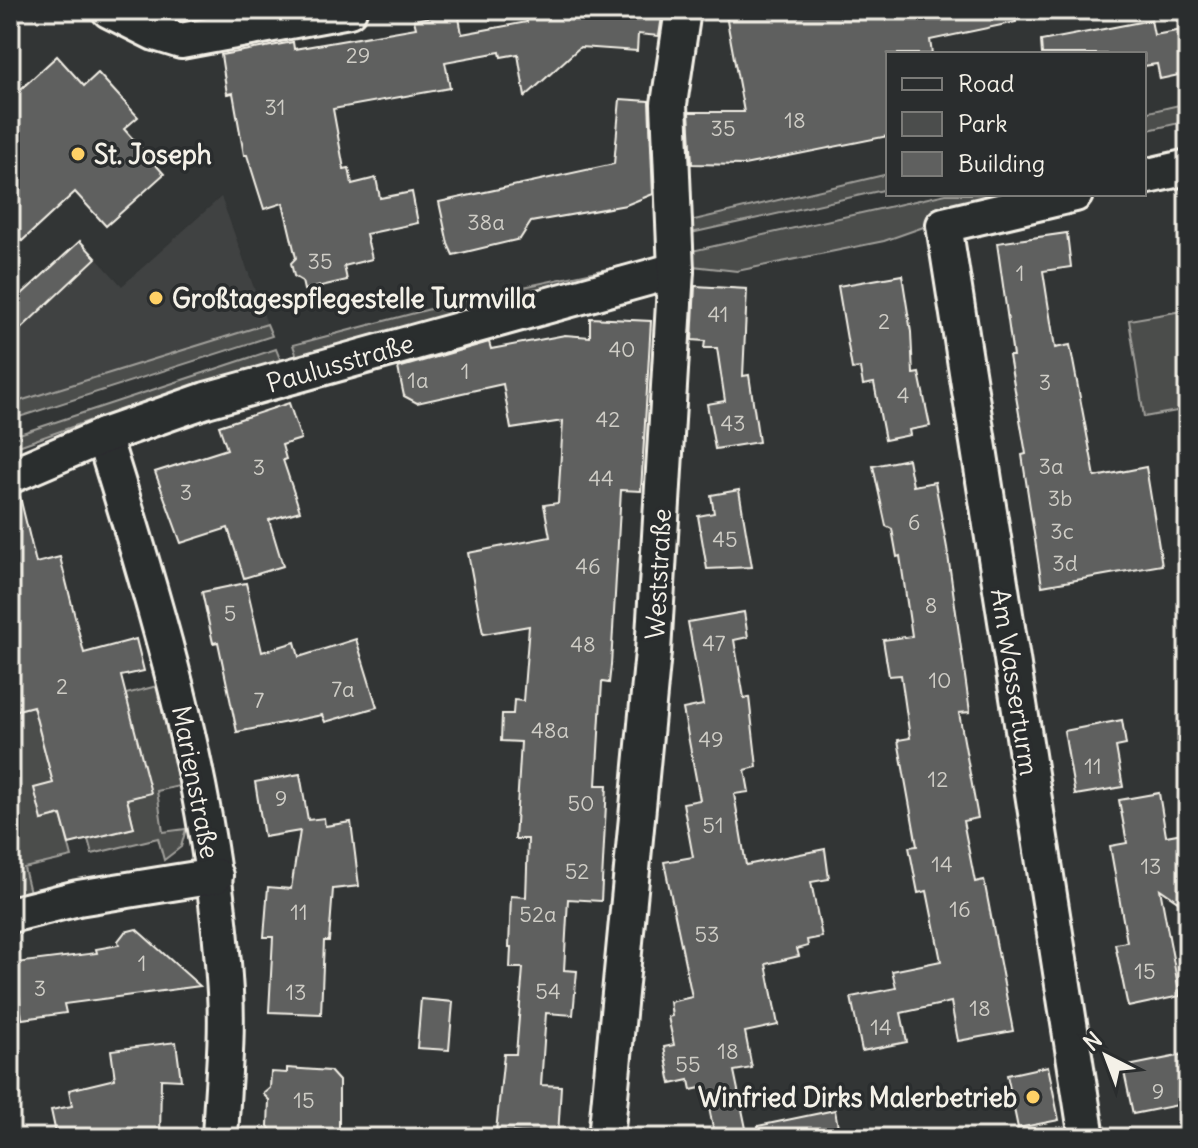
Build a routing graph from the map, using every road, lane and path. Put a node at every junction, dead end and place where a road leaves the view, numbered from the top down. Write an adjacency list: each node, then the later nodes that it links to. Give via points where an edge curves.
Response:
1 (109, 10): 2 (street, via 181,41)
2 (349, 10)
3 (683, 10): 7 (street, Weststraße, via 669,104)
4 (1188, 167): 5 (street)
5 (1146, 177)
6 (1067, 196): 14 (street, Am Wasserturm, via 944,225)
7 (676, 270): 8 (street, Paulusstraße, via 206,400); 13 (street, Weststraße, via 653,652)
8 (103, 436): 9 (street, Paulusstraße); 10 (street, Marienstraße, via 154,596 199,777)
9 (10, 476)
10 (215, 876): 11 (street); 12 (street, Marienstraße, via 225,995)
11 (10, 915)
12 (220, 1138)
13 (606, 1138)
14 (1087, 1138)

